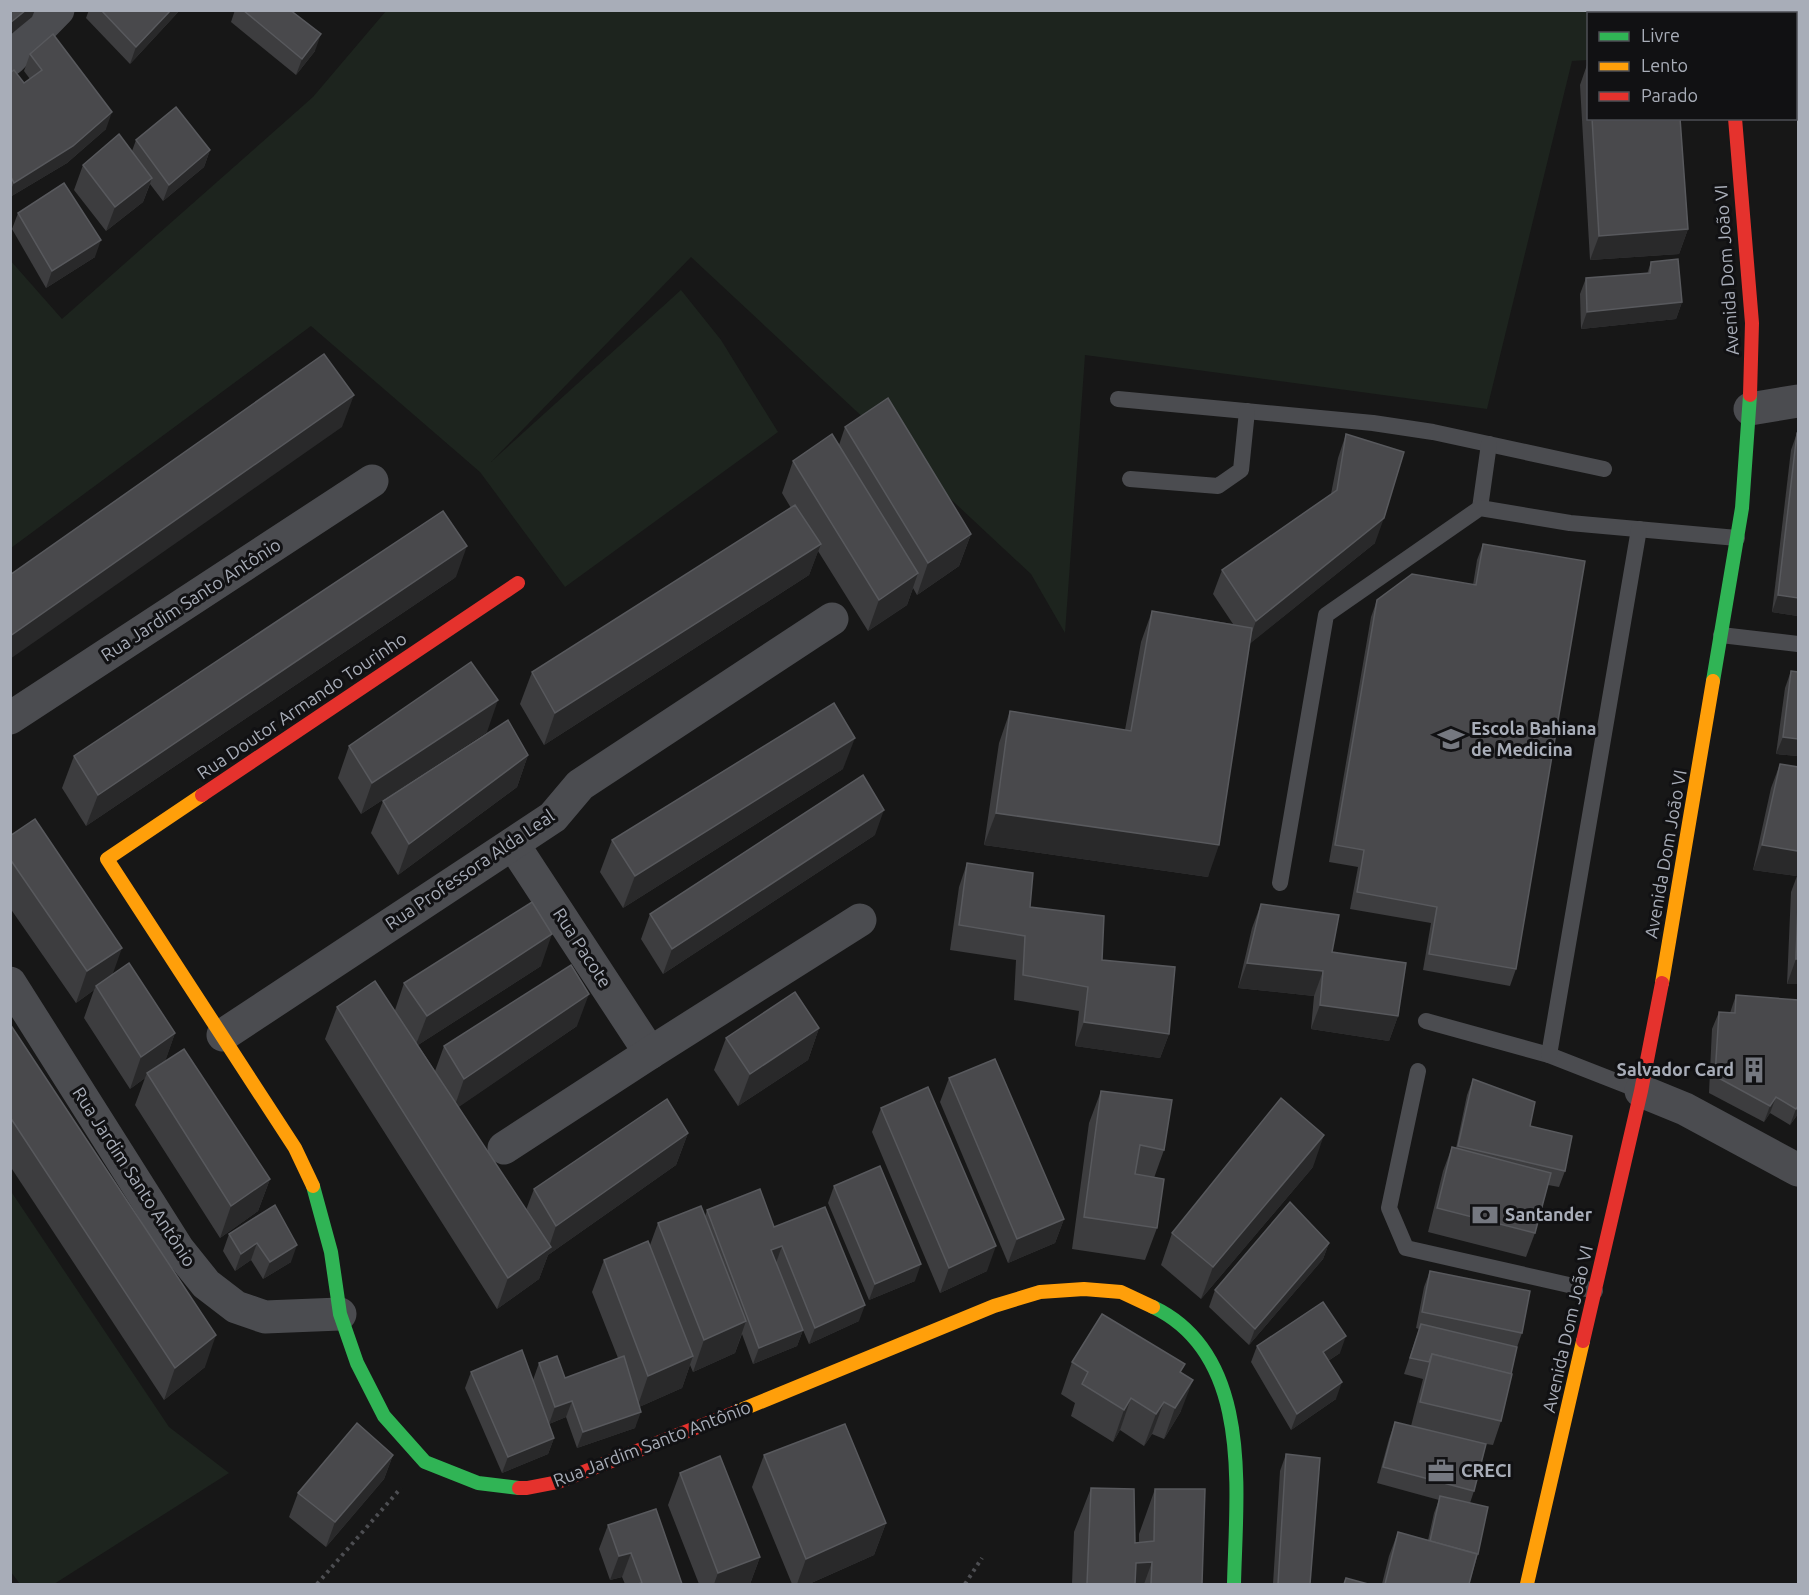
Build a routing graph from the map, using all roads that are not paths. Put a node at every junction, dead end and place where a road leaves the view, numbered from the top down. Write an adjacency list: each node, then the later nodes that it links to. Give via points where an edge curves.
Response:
1 (58, 10): 2 (street)
2 (10, 59)
3 (1735, 120): 6 (street, Avenida Dom João VI, via 1752,323)
4 (1118, 399): 7 (lane)
5 (1798, 401): 6 (street)
6 (1750, 409): 14 (street, Avenida Dom João VI)
7 (1247, 411): 8 (lane, via 1372,423); 10 (lane, via 1241,470 1218,486)
8 (1489, 444): 9 (lane); 12 (lane)
9 (1604, 469)
10 (1130, 479)
11 (372, 482): 19 (street, Rua Jardim Santo Antônio)
12 (1480, 508): 13 (lane, via 1570,523); 21 (lane, via 1326,615)
13 (1639, 529): 14 (lane); 27 (lane)
14 (1737, 538): 17 (street, Avenida Dom João VI)
15 (518, 583): 25 (street, Rua Doutor Armando Tourinho, via 107,859)
16 (832, 619): 20 (street, Rua Professora Alda Leal, via 580,785 553,817)
17 (1721, 635): 18 (lane); 29 (street, Avenida Dom João VI)
18 (1798, 644)
19 (10, 718)
20 (513, 844): 25 (street, Rua Professora Alda Leal); 26 (street, Rua Pacote)
21 (1280, 883)
22 (860, 920): 26 (street)
23 (10, 984): 33 (street, Rua Jardim Santo Antônio, via 178,1249 206,1284 236,1306 265,1317)
24 (1426, 1021): 27 (lane)
25 (223, 1035): 33 (street, via 295,1148 312,1184 331,1252)
26 (650, 1053): 30 (street)
27 (1549, 1055): 29 (lane)
28 (1418, 1071): 32 (lane, via 1389,1208 1406,1248)
29 (1641, 1091): 31 (street, via 1686,1109); 32 (street, Avenida Dom João VI)
30 (504, 1148)
31 (1798, 1170)
32 (1595, 1291): 35 (street, Avenida Dom João VI)
33 (340, 1314): 34 (street, Rua Jardim Santo Antônio, via 357,1364 384,1416 425,1462 478,1483 527,1488 558,1482 664,1441 994,1306 1040,1292 1121,1292 1160,1310 1192,1334 1216,1371 1231,1415 1236,1462)
34 (1234, 1584)
35 (1527, 1584)

